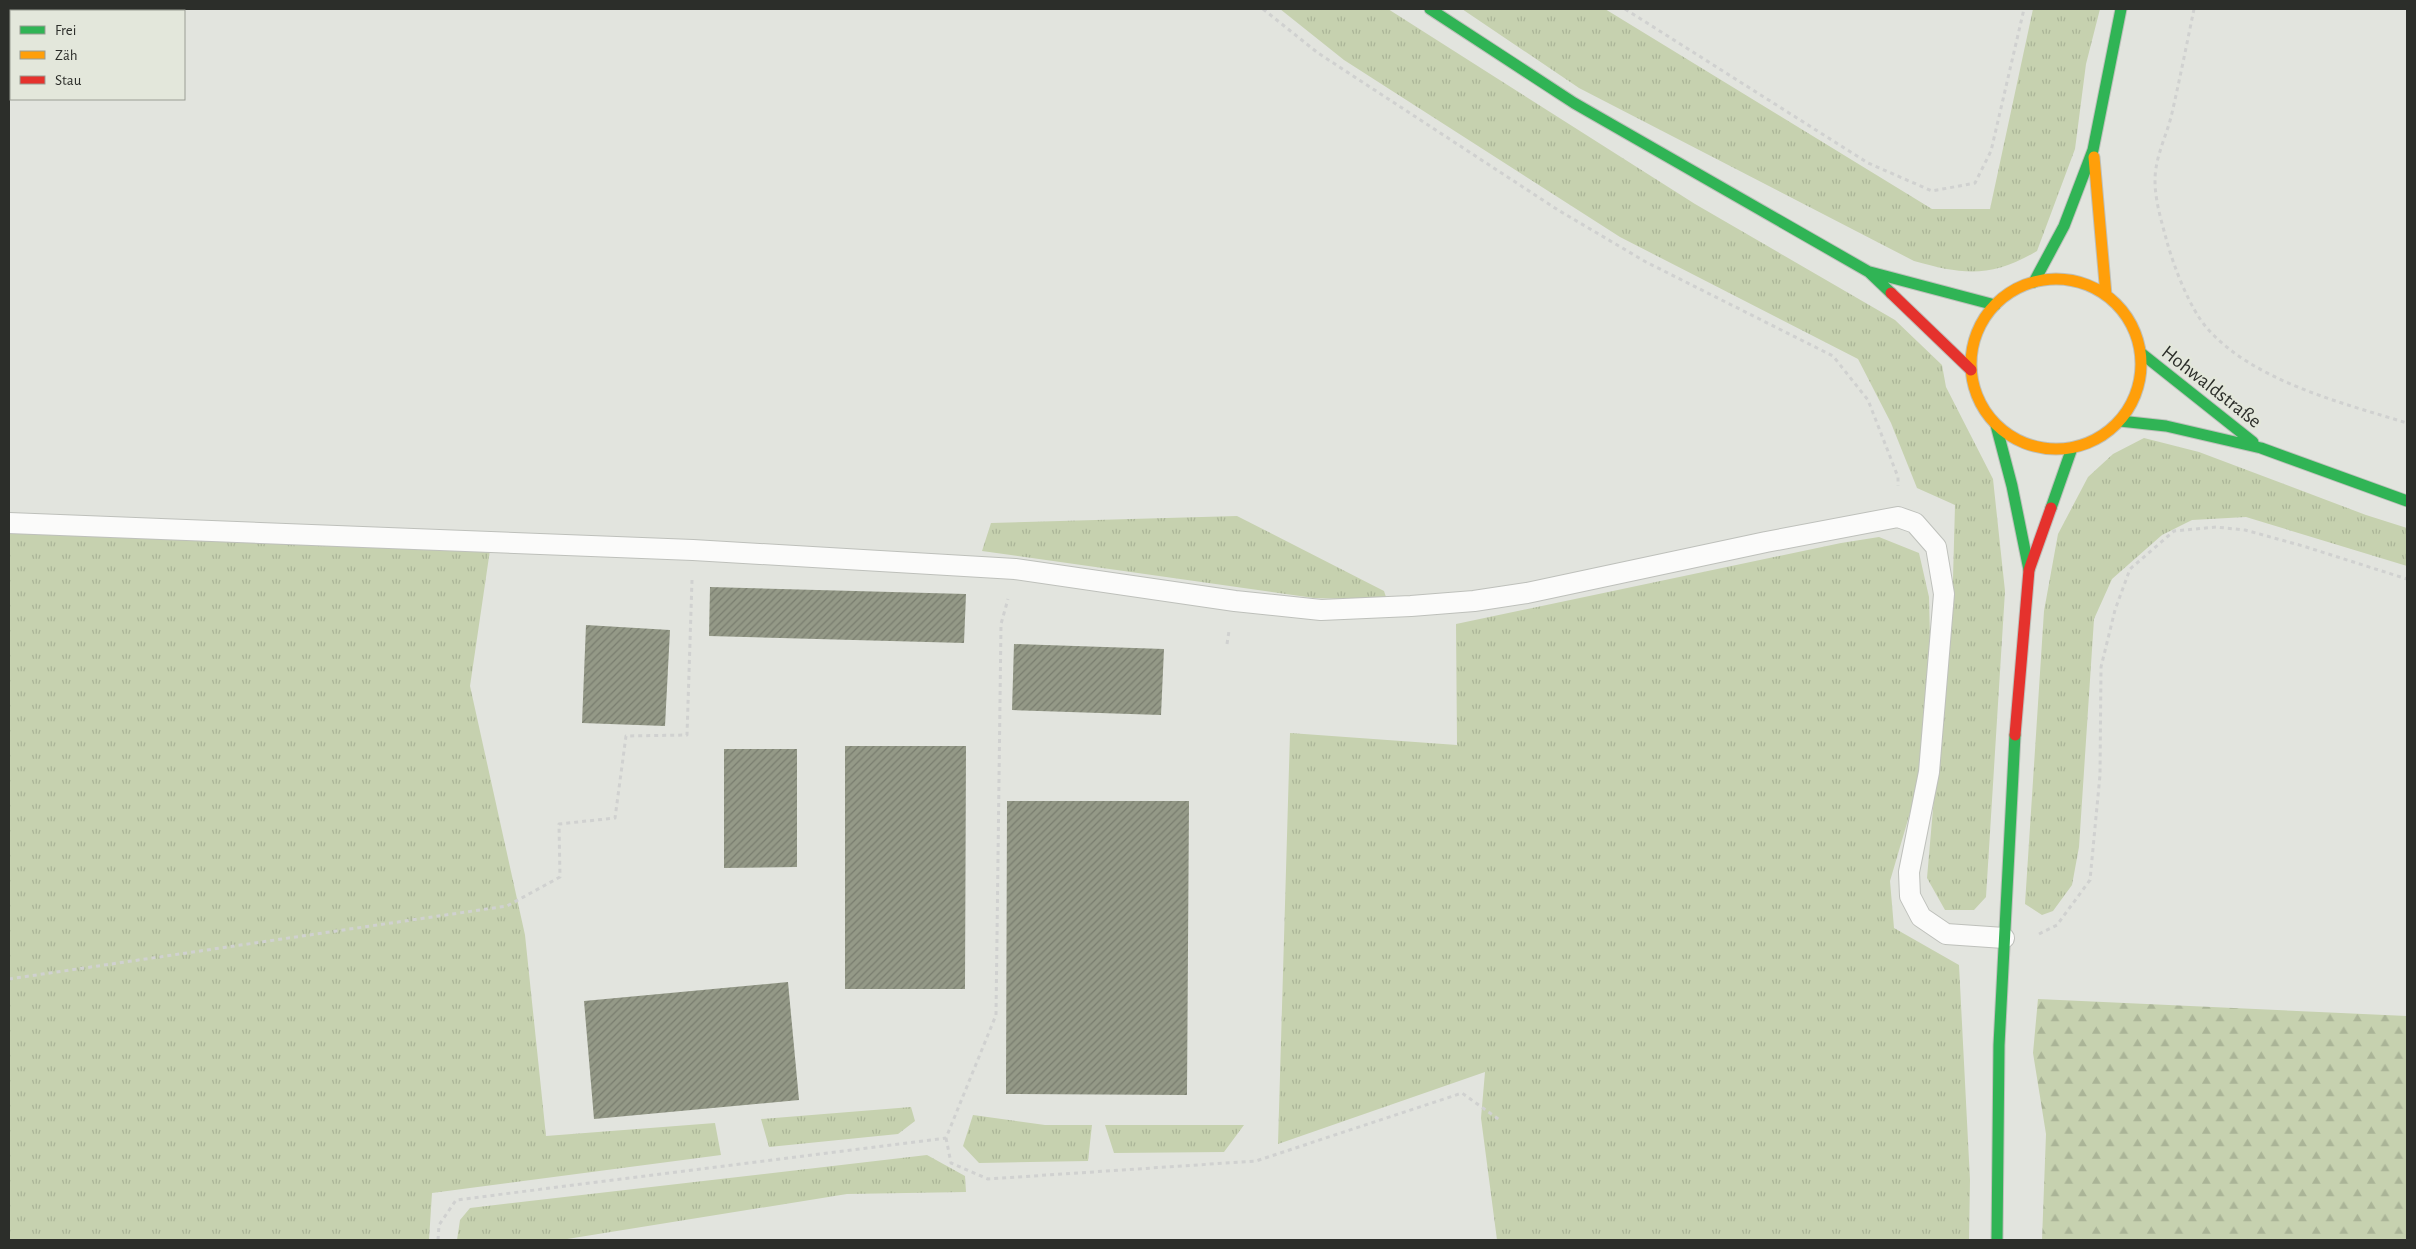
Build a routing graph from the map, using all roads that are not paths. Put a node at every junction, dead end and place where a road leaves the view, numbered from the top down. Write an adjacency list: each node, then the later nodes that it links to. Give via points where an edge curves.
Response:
1 (1430, 9): 4 (street, via 1574,103)
2 (2122, 9): 3 (street)
3 (2093, 150): 5 (street, via 2064,226); 6 (street)
4 (1869, 272): 7 (street); 9 (street)
5 (2034, 282): 6 (street, via 2059,279 2084,283); 7 (street, via 2013,290)
6 (2106, 295): 8 (street, via 2129,320)
7 (1995, 305): 9 (street, via 1981,324)
8 (2141, 353): 10 (street, via 2134,401); 13 (street, Hohwaldstraße)
9 (1971, 370): 11 (street, via 1978,400)
10 (2120, 421): 12 (street, via 2098,439); 13 (street, Hohwaldstraße, via 2166,426)
11 (1996, 425): 12 (street, via 2018,441 2044,449); 16 (street)
12 (2072, 448): 16 (street)
13 (2261, 448): 14 (street, Hohwaldstraße)
14 (2407, 501)
15 (9, 523): 17 (lane, via 683,549 1016,570 1321,610 1411,606 1527,594 1898,517 1915,523 1936,547 1944,594 1929,772 1909,872 1910,896 1921,917 1946,934)
16 (2029, 570): 17 (street, via 2017,692)
17 (2004, 938): 18 (street)
18 (1996, 1240)

